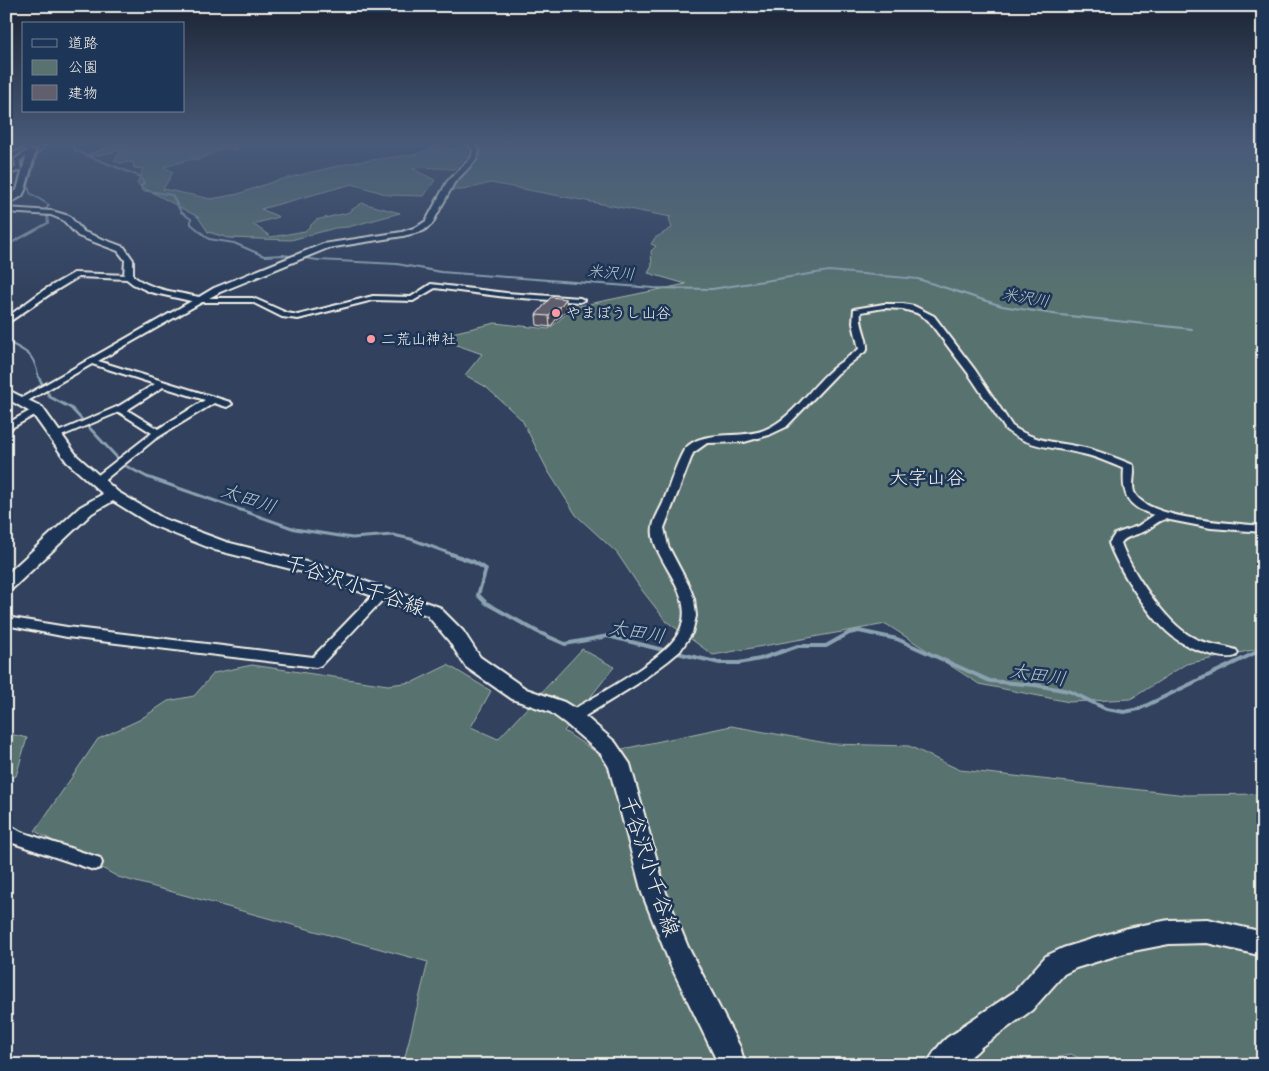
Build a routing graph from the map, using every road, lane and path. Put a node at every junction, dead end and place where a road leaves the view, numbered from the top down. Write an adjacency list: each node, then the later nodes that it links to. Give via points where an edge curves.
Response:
1 (20, 192): 3 (main road)
2 (446, 192): 6 (street, via 429,222 420,229 326,246)
3 (6, 202)
4 (6, 210): 5 (street, via 52,213 66,218 81,234 121,249 129,260)
5 (128, 277): 6 (street, via 136,284 161,292); 8 (street, via 77,275)
6 (200, 300): 7 (street, via 253,300 285,315 298,317 373,298 413,299 434,286); 9 (street)
7 (580, 300)
8 (6, 322)
9 (92, 362): 10 (street); 13 (street)
10 (162, 384): 12 (street); 15 (street)
11 (6, 394): 13 (main road)
12 (212, 400): 14 (street); 18 (street)
13 (21, 401): 16 (main road)
14 (227, 404)
15 (122, 408): 18 (street); 19 (street)
16 (37, 410): 17 (street); 19 (main road, 千谷沢小千谷線)
17 (6, 428)
18 (158, 433): 20 (street)
19 (56, 435): 20 (main road, 千谷沢小千谷線, via 72,459)
20 (96, 480): 21 (main road, 千谷沢小千谷線)
21 (112, 495): 24 (main road, via 86,510); 25 (main road, 千谷沢小千谷線, via 158,522 221,546 282,559)
22 (1164, 516): 23 (street); 27 (street, via 1120,537 1115,543 1119,557 1158,615 1177,635 1197,646); 28 (street, via 1131,496 1129,467 1084,450 1018,437 1008,428 929,316 899,306 878,306 858,311 856,319 863,350 834,372 783,425 744,439 705,440 688,452 658,528 659,538 685,589 690,607 684,636 661,659)
23 (1263, 529)
24 (6, 585)
25 (382, 592): 26 (street, via 316,662 67,632); 28 (main road, 千谷沢小千谷線, via 433,610 473,662 519,694 557,707)
26 (6, 621)
27 (1230, 652)
28 (572, 717): 32 (main road, 千谷沢小千谷線, via 608,748 619,764 654,893 679,955 730,1056)
29 (6, 830): 30 (street, via 16,837)
30 (94, 864)
31 (1263, 944): 33 (main road, via 1207,931 1169,932 1072,957 1055,965 1023,1001 970,1037)
32 (731, 1065)
33 (941, 1065)

